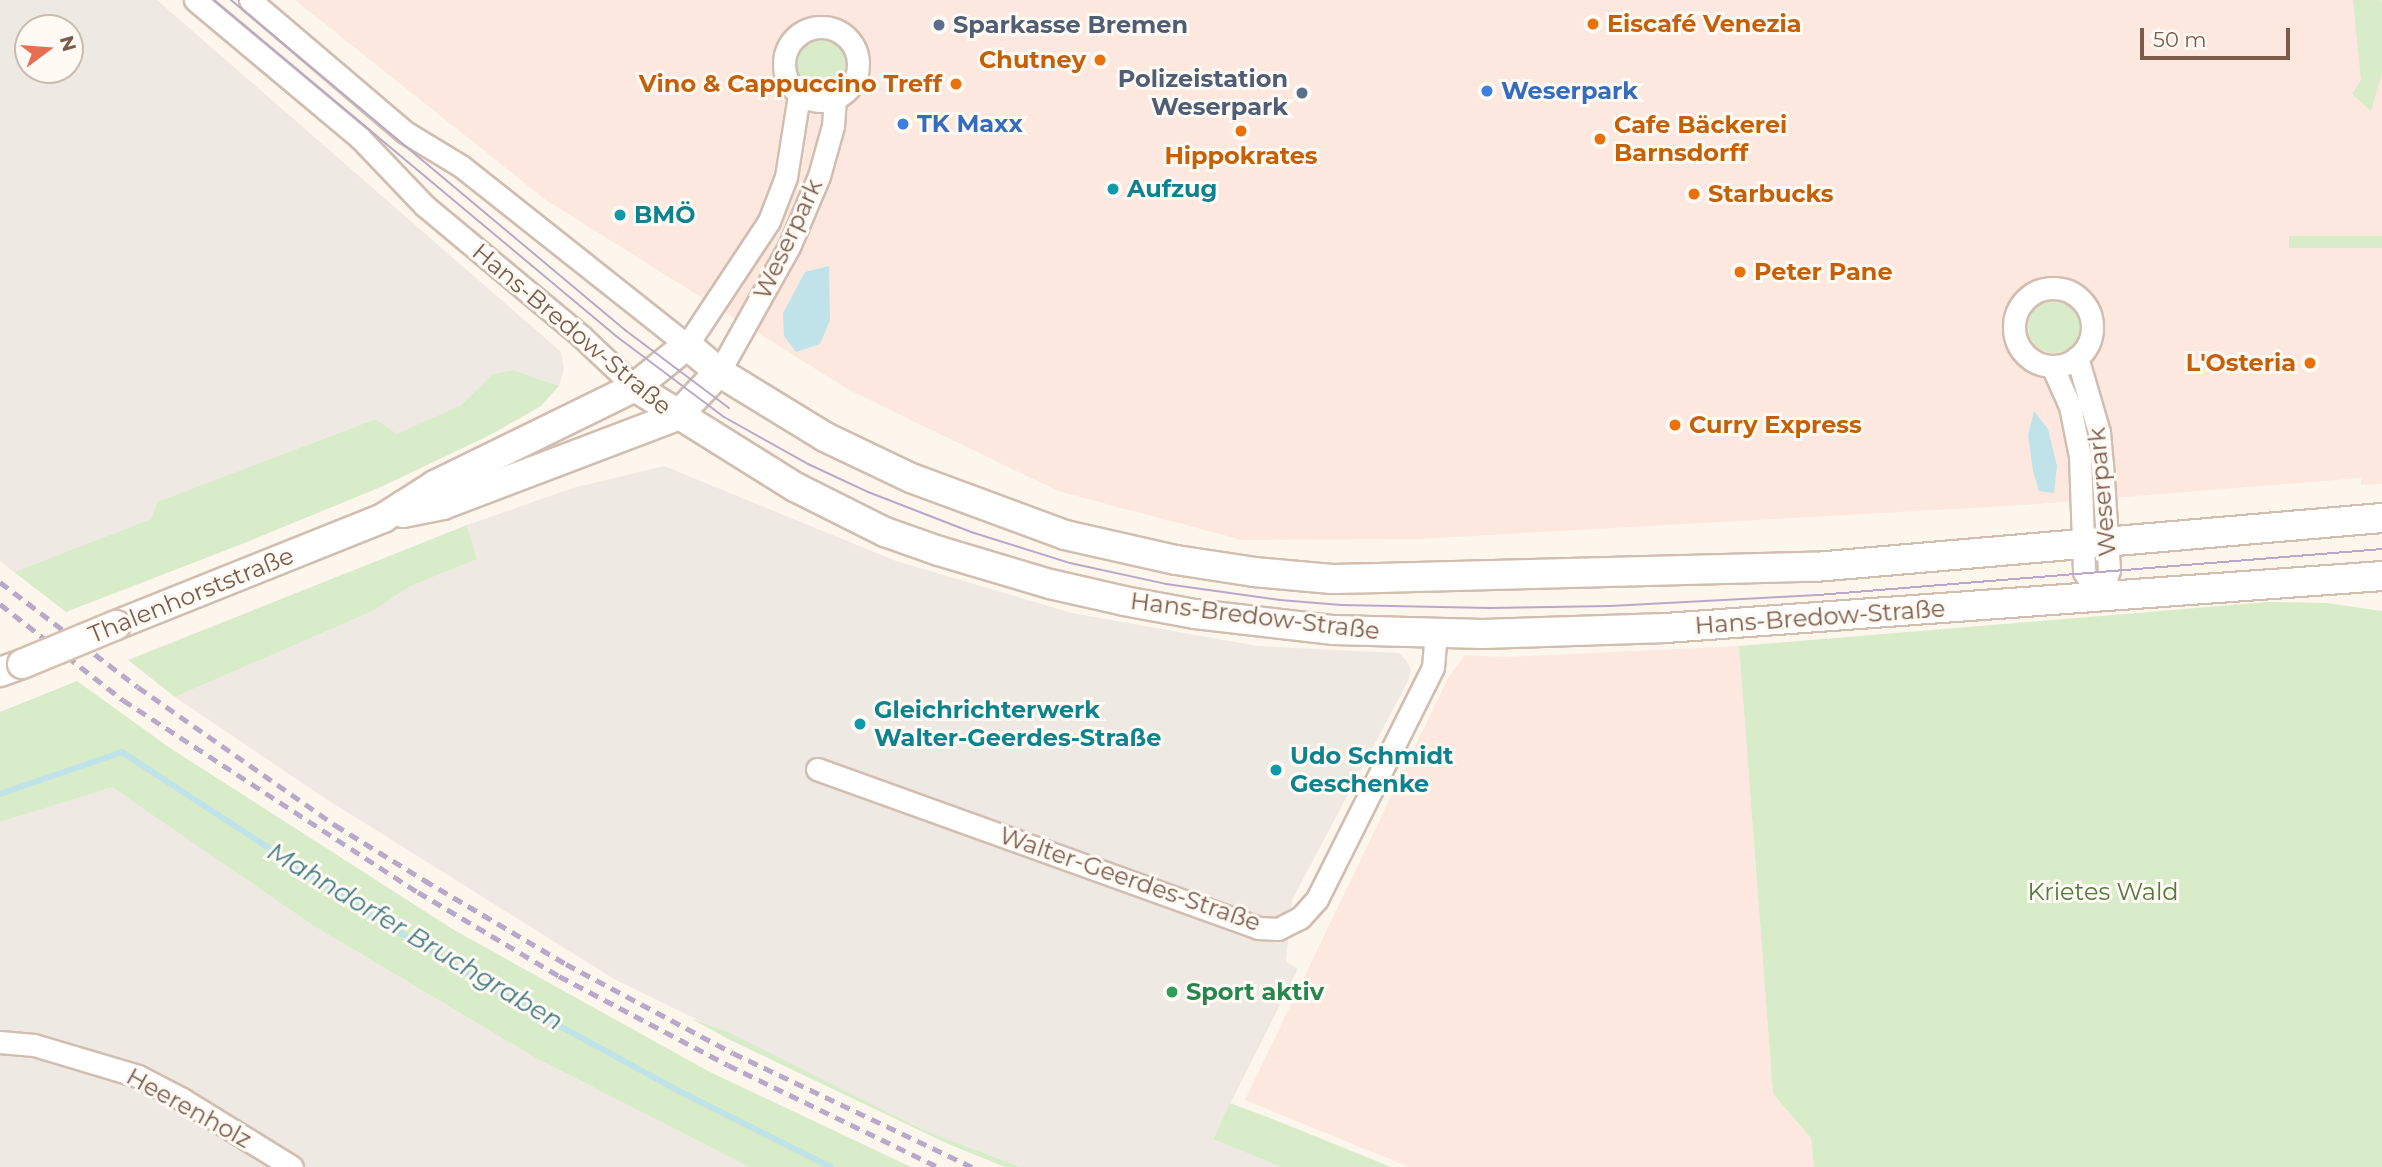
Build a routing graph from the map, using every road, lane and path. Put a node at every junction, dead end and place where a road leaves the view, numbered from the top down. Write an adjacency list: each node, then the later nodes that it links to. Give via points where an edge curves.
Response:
1 (195, 0): 9 (street, Hans-Bredow-Straße, via 360,138 425,206)
2 (250, 0): 5 (street, Hans-Bredow-Straße, via 405,132 461,166)
3 (799, 95): 4 (street, via 817,102); 4 (street, via 785,75 788,46 803,31 824,27 844,35 856,52 855,80); 5 (street, Weserpark, via 786,177 769,221)
4 (835, 99): 8 (street, Weserpark, via 833,126 819,176 794,236)
5 (687, 345): 8 (main road, Hans-Bredow-Straße); 9 (main road, Thalenhorststraße)
6 (2077, 357): 7 (street); 7 (street, via 2090,337 2089,313 2064,290 2039,290 2021,303 2013,328 2026,355); 13 (street, Weserpark, via 2099,432)
7 (2052, 366): 13 (street, Weserpark, via 2076,429)
8 (719, 372): 10 (main road); 13 (main road, Hans-Bredow-Straße, via 825,437 911,478 1065,535 1254,572 1332,579 1815,567)
9 (635, 387): 10 (main road, Hans-Bredow-Straße); 11 (main road, Thalenhorststraße, via 435,485)
10 (677, 416): 11 (main road, Thalenhorststraße, via 443,505); 16 (main road, Hans-Bredow-Straße, via 794,486 885,531 1050,584 1195,614 1334,630)
11 (383, 518): 17 (main road, Thalenhorststraße, bridge)
12 (2382, 518): 13 (main road, Hans-Bredow-Straße)
13 (2094, 542): 15 (street, Weserpark, via 2109,570)
14 (2382, 576): 15 (main road, Hans-Bredow-Straße)
15 (2101, 597): 16 (main road, Hans-Bredow-Straße, via 1666,628)
16 (1436, 634): 18 (street, Walter-Geerdes-Straße, via 1433,667 1317,899 1300,918 1278,929 1258,928)
17 (11, 668)
18 (817, 769)
19 (0, 1042): 20 (street, Heerenholz, via 34,1045 138,1076)
20 (292, 1167)

